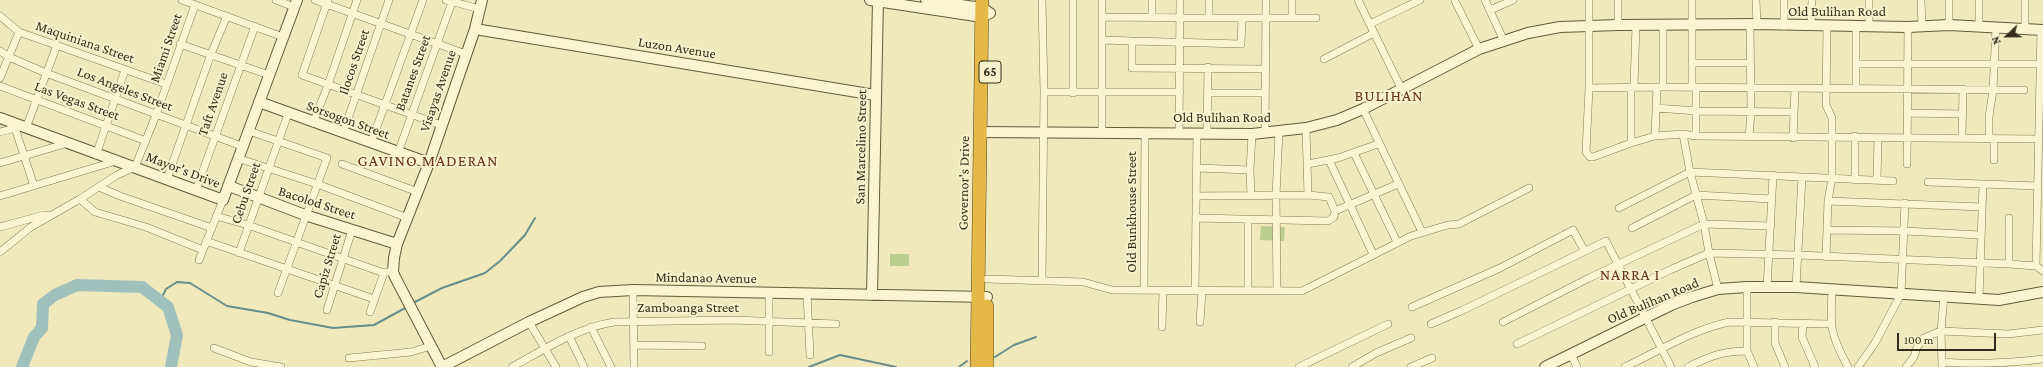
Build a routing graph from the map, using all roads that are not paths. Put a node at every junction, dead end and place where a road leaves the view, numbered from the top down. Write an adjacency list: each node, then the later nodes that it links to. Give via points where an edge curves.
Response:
1 (182, 0): 36 (street)
2 (276, 0): 37 (street)
3 (315, 0): 34 (street)
4 (357, 0): 41 (street)
5 (389, 0): 52 (street, Ilocos Street)
6 (423, 0): 75 (street)
7 (875, 0): 35 (street); 129 (street, San Marcelino Street)
8 (926, 0): 39 (street)
9 (1042, 0): 122 (street)
10 (1073, 0): 125 (street)
11 (1102, 0): 44 (street)
12 (1152, 0): 45 (street)
13 (1180, 0): 46 (street)
14 (1209, 0): 47 (street)
15 (1266, 0): 48 (street)
16 (1292, 0): 49 (street)
17 (1358, 0): 53 (street)
18 (1420, 0): 53 (street)
19 (1485, 0): 40 (street)
20 (1513, 0): 40 (street)
21 (1590, 0): 55 (street)
22 (1618, 0): 56 (street)
23 (1692, 0): 59 (street)
24 (1756, 0): 54 (street)
25 (1784, 0): 64 (street)
26 (1812, 0): 65 (street)
27 (1869, 0): 61 (street)
28 (1921, 0): 67 (street)
29 (1949, 0): 62 (street)
30 (1979, 0): 69 (street)
31 (2025, 0): 72 (street)
32 (449, 1): 38 (street); 81 (street, Batanes Street)
33 (1456, 1): 85 (street)
34 (328, 2): 41 (street); 107 (street, via 302,75)
35 (895, 2): 39 (street)
36 (195, 4): 43 (street); 83 (street, Miami Street)
37 (296, 4): 77 (street, Mayor's Drive)
38 (481, 5): 71 (street, Visayas Avenue)
39 (985, 7): 153 (highway, Governor's Drive / 65)
40 (1490, 10): 80 (street)
41 (353, 14): 52 (street); 107 (street)
42 (0, 16): 74 (street, Maquiniana Street)
43 (226, 16): 63 (street); 87 (street)
44 (1102, 17): 45 (street); 78 (street)
45 (1152, 17): 46 (street)
46 (1180, 18): 47 (street); 82 (street)
47 (1208, 18): 51 (street)
48 (1266, 18): 49 (street); 51 (street); 100 (street)
49 (1292, 18): 50 (street)
50 (1316, 18)
51 (1242, 19): 82 (street, via 1241,44)
52 (381, 24): 75 (street); 128 (street, Ilocos Street)
53 (1370, 24): 76 (street)
54 (1754, 24): 59 (street, Old Bulihan Road); 64 (street, Old Bulihan Road); 92 (street)
55 (1590, 25): 56 (street, Old Bulihan Road); 80 (street, Old Bulihan Road, via 1554,28); 112 (street)
56 (1618, 25): 57 (street, Old Bulihan Road)
57 (1636, 25): 58 (street, Old Bulihan Road); 109 (street)
58 (1663, 25): 59 (street, Old Bulihan Road); 110 (street)
59 (1692, 25): 91 (street)
60 (1827, 25): 65 (street, Old Bulihan Road); 66 (street, Old Bulihan Road); 115 (street)
61 (1869, 25): 66 (street, Old Bulihan Road); 68 (street, Old Bulihan Road)
62 (1949, 25): 67 (street, Old Bulihan Road); 69 (street, Old Bulihan Road)
63 (255, 26): 77 (street); 97 (street, Taft Avenue)
64 (1784, 26): 65 (street, Old Bulihan Road)
65 (1811, 26)
66 (1856, 26): 94 (street)
67 (1922, 26): 68 (street, Old Bulihan Road)
68 (1908, 27): 93 (street)
69 (1979, 27): 70 (street, Old Bulihan Road)
70 (1996, 28): 72 (street, Old Bulihan Road); 95 (street)
71 (474, 29): 88 (street, Visayas Avenue); 129 (street, Luzon Avenue)
72 (2024, 30): 73 (street, Old Bulihan Road)
73 (2042, 30): 96 (street)
74 (19, 32): 84 (street, Maquiniana Street); 89 (street)
75 (411, 33): 81 (street); 133 (street)
76 (1374, 34): 90 (street); 119 (street)
77 (283, 37): 104 (street, Mayor's Drive)
78 (1103, 40): 79 (street); 123 (street)
79 (1132, 41): 82 (street); 98 (street, via 1132,68)
80 (1504, 41): 85 (street, Old Bulihan Road)
81 (438, 43): 88 (street); 139 (street, Batanes Street)
82 (1180, 43): 98 (street)
83 (180, 44): 87 (street); 106 (street, Miami Street)
84 (57, 45): 101 (street, Maquiniana Street); 102 (street)
85 (1479, 49): 119 (street, Old Bulihan Road)
86 (0, 51): 89 (street, Los Angeles Street)
87 (210, 54): 97 (street); 148 (street)
88 (466, 54): 146 (street, Visayas Avenue)
89 (9, 57): 102 (street, Los Angeles Street); 105 (street)
90 (1324, 59)
91 (1692, 63): 92 (street); 111 (street)
92 (1750, 63): 113 (street)
93 (1907, 63): 94 (street); 95 (street); 117 (street)
94 (1857, 64): 116 (street)
95 (1993, 64): 96 (street); 120 (street)
96 (2040, 64): 103 (street)
97 (240, 65): 104 (street); 164 (street, Taft Avenue)
98 (1181, 68): 99 (street); 124 (street)
99 (1208, 68): 100 (street); 126 (street)
100 (1266, 68): 127 (street)
101 (126, 70): 106 (street, Maquiniana Street); 130 (street)
102 (46, 73): 130 (street, Los Angeles Street); 131 (street)
103 (2041, 74): 175 (street)
104 (269, 75): 132 (street, Mayor's Drive)
105 (0, 78)
106 (166, 84): 143 (street, Miami Street)
107 (328, 85): 128 (street); 145 (street)
108 (0, 86): 131 (street, Las Vegas Street)
109 (1633, 87): 110 (street); 112 (street); 180 (street)
110 (1660, 87): 111 (street); 134 (street)
111 (1694, 87): 113 (street); 136 (street)
112 (1589, 88): 180 (street, via 1587,155 1593,157)
113 (1750, 88): 114 (street); 137 (street)
114 (1795, 88): 115 (street); 138 (street)
115 (1826, 88): 116 (street); 169 (street, via 1826,105 1832,118)
116 (1856, 89): 117 (street)
117 (1907, 89): 118 (street); 140 (street)
118 (1963, 89): 120 (street); 142 (street)
119 (1402, 90): 135 (street, Old Bulihan Road)
120 (1993, 90): 121 (street); 174 (street, via 1989,117)
121 (2024, 90)
122 (1044, 92): 125 (street); 156 (street)
123 (1102, 92): 124 (street); 125 (street); 157 (street)
124 (1180, 92): 159 (street)
125 (1073, 93)
126 (1208, 93): 127 (street); 160 (street)
127 (1264, 93): 162 (street)
128 (356, 95): 133 (street); 155 (street, Ilocos Street)
129 (875, 95): 300 (street, San Marcelino Street)
130 (115, 98): 143 (street, Los Angeles Street); 147 (street)
131 (37, 100): 147 (street, Las Vegas Street); 149 (street)
132 (259, 102): 141 (street, Sorsogon Street); 151 (street, Mayor's Drive)
133 (386, 104): 139 (street); 179 (street)
134 (1656, 108): 136 (street); 165 (street)
135 (1363, 110): 150 (street, Old Bulihan Road); 181 (street)
136 (1698, 111): 137 (street); 166 (street)
137 (1751, 112): 138 (street); 168 (street)
138 (1794, 112): 171 (street)
139 (412, 113): 146 (street); 183 (street, Batanes Street)
140 (1908, 113): 142 (street); 173 (street)
141 (288, 114): 145 (street, Sorsogon Street); 177 (street, Cebu Street)
142 (1963, 114): 170 (street)
143 (156, 115): 148 (street, Los Angeles Street); 176 (street, Miami Street)
144 (0, 118): 149 (street, Mayor's Drive)
145 (313, 122): 155 (street, Sorsogon Street)
146 (442, 125): 192 (street, Visayas Avenue)
147 (108, 126): 176 (street, Las Vegas Street); 185 (street)
148 (186, 126): 164 (street, Los Angeles Street); 203 (street)
149 (21, 127): 152 (street); 178 (street, Mayor's Drive); 186 (street)
150 (1306, 128): 154 (street, Old Bulihan Road); 194 (street)
151 (249, 131): 177 (street); 182 (street, Mayor's Drive)
152 (0, 132)
153 (985, 132): 156 (street, Old Bulihan Road); 280 (highway, Governor's Drive / 65); 302 (highway, Governor's Drive / 65)
154 (1279, 132): 162 (street, Old Bulihan Road); 220 (street)
155 (343, 133): 179 (street, Sorsogon Street)
156 (1043, 133): 157 (street, Old Bulihan Road); 281 (street)
157 (1102, 133): 158 (street, Old Bulihan Road)
158 (1145, 133): 159 (street, Old Bulihan Road); 289 (street, Old Bunkhouse Street)
159 (1179, 133): 160 (street, Old Bulihan Road)
160 (1202, 134): 161 (street, Old Bulihan Road); 198 (street)
161 (1252, 134): 162 (street, Old Bulihan Road); 199 (street)
162 (1265, 134)
163 (1683, 134): 165 (street); 166 (street); 200 (street)
164 (216, 136): 182 (street, Los Angeles Street); 217 (street, Taft Avenue)
165 (1655, 136): 180 (street)
166 (1696, 136): 168 (street)
167 (1855, 136): 169 (street); 172 (street); 205 (street)
168 (1749, 137): 171 (street)
169 (1832, 137): 171 (street); 204 (street)
170 (1962, 137): 173 (street); 174 (street)
171 (1793, 138)
172 (1878, 138): 173 (street); 206 (street)
173 (1908, 138): 195 (street)
174 (1991, 139): 175 (street); 189 (street)
175 (2039, 139): 214 (street)
176 (146, 141): 196 (street, Miami Street)
177 (278, 141): 197 (street, Cebu Street); 209 (street, via 327,158)
178 (68, 143): 185 (street, Mayor's Drive); 186 (street)
179 (371, 143): 183 (street, Sorsogon Street)
180 (1631, 143)
181 (1378, 144): 184 (street); 210 (street)
182 (244, 147): 187 (street, Mayor's Drive)
183 (398, 153): 192 (street, Sorsogon Street)
184 (1354, 153): 188 (street); 222 (street)
185 (96, 154): 190 (street, Mayor's Drive)
186 (24, 156): 191 (street); 212 (street)
187 (240, 159): 197 (street); 213 (street, Mayor's Drive)
188 (1328, 160): 194 (street); 232 (street)
189 (1994, 160)
190 (116, 161): 196 (street, Mayor's Drive); 212 (street)
191 (0, 163)
192 (429, 163): 218 (street, Visayas Avenue)
193 (342, 164): 218 (street)
194 (1308, 164): 221 (street)
195 (1906, 164)
196 (135, 167): 203 (street, Mayor's Drive); 215 (street)
197 (268, 168): 209 (street); 226 (street, Cebu Street)
198 (1197, 168): 199 (street); 225 (street)
199 (1250, 170): 219 (street)
200 (1690, 172): 201 (street); 223 (street); 234 (street)
201 (1773, 175): 202 (street); 228 (street)
202 (1802, 177): 204 (street); 268 (street)
203 (167, 178): 217 (street, Mayor's Drive)
204 (1832, 178): 205 (street); 230 (street)
205 (1855, 180): 206 (street)
206 (1878, 180): 207 (street)
207 (1893, 181)
208 (1928, 182): 211 (street)
209 (317, 184): 238 (street); 240 (street)
210 (1398, 184): 222 (street); 254 (street)
211 (1983, 184): 214 (street); 233 (street)
212 (34, 186): 224 (street)
213 (230, 186): 226 (street, Bacolod Street); 229 (street, Mayor's Drive)
214 (2038, 186): 235 (street)
215 (99, 187): 227 (street); 249 (street)
216 (1529, 188): 254 (street, via 1459,224)
217 (196, 190): 229 (street, Mayor's Drive)
218 (418, 192): 240 (street, Visayas Avenue)
219 (1250, 195): 220 (street); 225 (street)
220 (1276, 195): 221 (street); 244 (street)
221 (1308, 195): 236 (street, via 1329,197)
222 (1375, 195): 232 (street); 259 (street)
223 (1696, 195): 228 (street); 245 (street); 250 (street)
224 (0, 196)
225 (1196, 196): 241 (street)
226 (258, 198): 238 (street, Bacolod Street); 246 (street, Cebu Street)
227 (80, 199): 237 (street); 261 (street, via 95,212 146,227)
228 (1772, 199): 247 (street)
229 (223, 200): 239 (street)
230 (1828, 201): 231 (street); 252 (street)
231 (1905, 203): 233 (street); 253 (street)
232 (1350, 205): 236 (street); 266 (street)
233 (1982, 207): 255 (street)
234 (1619, 208)
235 (2041, 210): 256 (street)
236 (1335, 211): 244 (street, via 1334,217 1328,221)
237 (52, 215): 248 (street); 263 (street, via 31,226)
238 (306, 215): 251 (street, Bacolod Street); 258 (street)
239 (216, 216): 246 (street); 249 (street)
240 (408, 218): 260 (street, Visayas Avenue)
241 (1196, 218): 243 (street); 294 (street)
242 (2009, 218): 275 (street)
243 (1248, 219): 244 (street); 291 (street)
244 (1276, 220): 292 (street)
245 (1704, 224): 247 (street); 265 (street); 274 (street)
246 (248, 225): 258 (street); 264 (street, Cebu Street)
247 (1771, 226): 267 (street)
248 (0, 227)
249 (212, 228): 257 (street)
250 (1632, 228)
251 (352, 230): 260 (street, Bacolod Street); 272 (street, Capiz Street)
252 (1828, 230): 253 (street); 269 (street)
253 (1905, 231): 255 (street); 270 (street)
254 (1422, 232): 259 (street)
255 (1980, 235): 273 (street)
256 (2040, 238): 276 (street)
257 (206, 241): 261 (street); 264 (street)
258 (295, 242): 272 (street); 277 (street)
259 (1398, 242): 266 (street)
260 (397, 244): 279 (street, Visayas Avenue)
261 (203, 250): 271 (street)
262 (1584, 250): 274 (street, via 1606,240); 305 (street, via 1573,230 1500,268); 319 (street)
263 (0, 252)
264 (239, 252): 277 (street)
265 (1708, 253): 267 (street); 286 (street); 287 (street)
266 (1373, 254): 292 (street, via 1302,291)
267 (1767, 254): 268 (street); 285 (street)
268 (1798, 255): 269 (street); 284 (street)
269 (1826, 256): 270 (street)
270 (1904, 259): 273 (street); 299 (street)
271 (199, 260)
272 (343, 260): 279 (street); 282 (street, Capiz Street)
273 (1980, 263): 275 (street); 303 (street)
274 (1618, 264): 286 (street); 315 (street)
275 (2008, 264): 276 (street)
276 (2036, 266): 278 (street)
277 (287, 269): 282 (street); 296 (street)
278 (2043, 271)
279 (389, 272): 304 (street); 330 (street)
280 (987, 279): 281 (street); 302 (highway, Governor's Drive / 65)
281 (1042, 281): 289 (street, via 1083,282 1112,290)
282 (335, 286): 304 (street); 306 (street, Capiz Street)
283 (1747, 287): 285 (street, Old Bulihan Road); 287 (street, Old Bulihan Road); 310 (street)
284 (1796, 287): 285 (street, Old Bulihan Road); 293 (street, Old Bulihan Road)
285 (1767, 288)
286 (1630, 289): 308 (street); 328 (street)
287 (1718, 289): 308 (street, Old Bulihan Road, via 1692,296)
288 (633, 290): 297 (street, Mindanao Avenue); 311 (street, Mindanao Avenue, via 599,292); 312 (street)
289 (1144, 290): 290 (street)
290 (1163, 290): 294 (street); 323 (street)
291 (1248, 290): 292 (street); 294 (street)
292 (1277, 290)
293 (1832, 290): 299 (street, Old Bulihan Road); 321 (street)
294 (1198, 291): 314 (street)
295 (2043, 292): 303 (street, Old Bulihan Road, via 1999,300)
296 (278, 293)
297 (769, 293): 298 (street, Mindanao Avenue); 309 (street)
298 (807, 294): 300 (street, Mindanao Avenue); 313 (street)
299 (1901, 294): 301 (street, Old Bulihan Road); 368 (street, via 1875,343)
300 (872, 295): 302 (street, Mindanao Avenue)
301 (1944, 296): 303 (street, Old Bulihan Road); 325 (street)
302 (983, 297): 354 (highway, Governor's Drive / 65); 355 (highway, Governor's Drive / 65)
303 (1979, 298)
304 (374, 299): 307 (street)
305 (1412, 307)
306 (327, 310)
307 (370, 312)
308 (1646, 317): 334 (street); 337 (street, Old Bulihan Road)
309 (770, 321): 312 (street, Zamboanga Street); 313 (street, Zamboanga Street); 336 (street)
310 (1747, 321): 316 (street); 334 (street, via 1713,325); 335 (street)
311 (529, 322): 333 (street); 348 (street, Mindanao Avenue)
312 (633, 322): 322 (street, Zamboanga Street, via 614,322); 329 (street)
313 (809, 322): 317 (street, Zamboanga Street); 338 (street)
314 (1200, 322)
315 (1503, 322)
316 (1775, 322): 320 (street); 365 (street, via 1775,343)
317 (836, 324)
318 (1388, 324): 356 (street)
319 (1430, 324)
320 (1803, 324): 321 (street); 366 (street, via 1802,337)
321 (1830, 324): 367 (street, via 1835,342)
322 (591, 327): 326 (street, Zamboanga Street); 352 (street)
323 (1162, 327)
324 (2043, 330): 325 (street, via 2008,334)
325 (1941, 331): 339 (street, via 1924,338 1917,347); 345 (street)
326 (569, 336): 333 (street, Zamboanga Street); 351 (street)
327 (1411, 338): 357 (street)
328 (1517, 344)
329 (634, 345): 331 (street); 353 (street)
330 (431, 346): 340 (street, via 411,352); 348 (street)
331 (702, 346)
332 (214, 348): 347 (street, via 251,362)
333 (546, 348): 349 (street, Zamboanga Street); 350 (street)
334 (1661, 348): 344 (street); 362 (street)
335 (1747, 351): 363 (street, via 1727,351); 364 (street)
336 (770, 352)
337 (1571, 354): 359 (street, Old Bulihan Road); 360 (street)
338 (810, 355)
339 (1914, 357): 369 (street); 370 (street)
340 (349, 358)
341 (1432, 358): 343 (street)
342 (2043, 359): 346 (street)
343 (1425, 364): 358 (street)
344 (1639, 364): 361 (street)
345 (1942, 364): 346 (street)
346 (1973, 366)
347 (280, 367)
348 (442, 367)
349 (512, 367)
350 (556, 367)
351 (584, 367)
352 (612, 367)
353 (634, 367)
354 (977, 367)
355 (987, 367)
356 (1298, 367)
357 (1352, 367)
358 (1411, 367)
359 (1545, 367)
360 (1577, 367)
361 (1625, 367)
362 (1671, 367)
363 (1688, 367)
364 (1754, 367)
365 (1785, 367)
366 (1815, 367)
367 (1848, 367)
368 (1858, 367)
369 (1906, 367)
370 (1913, 367)

